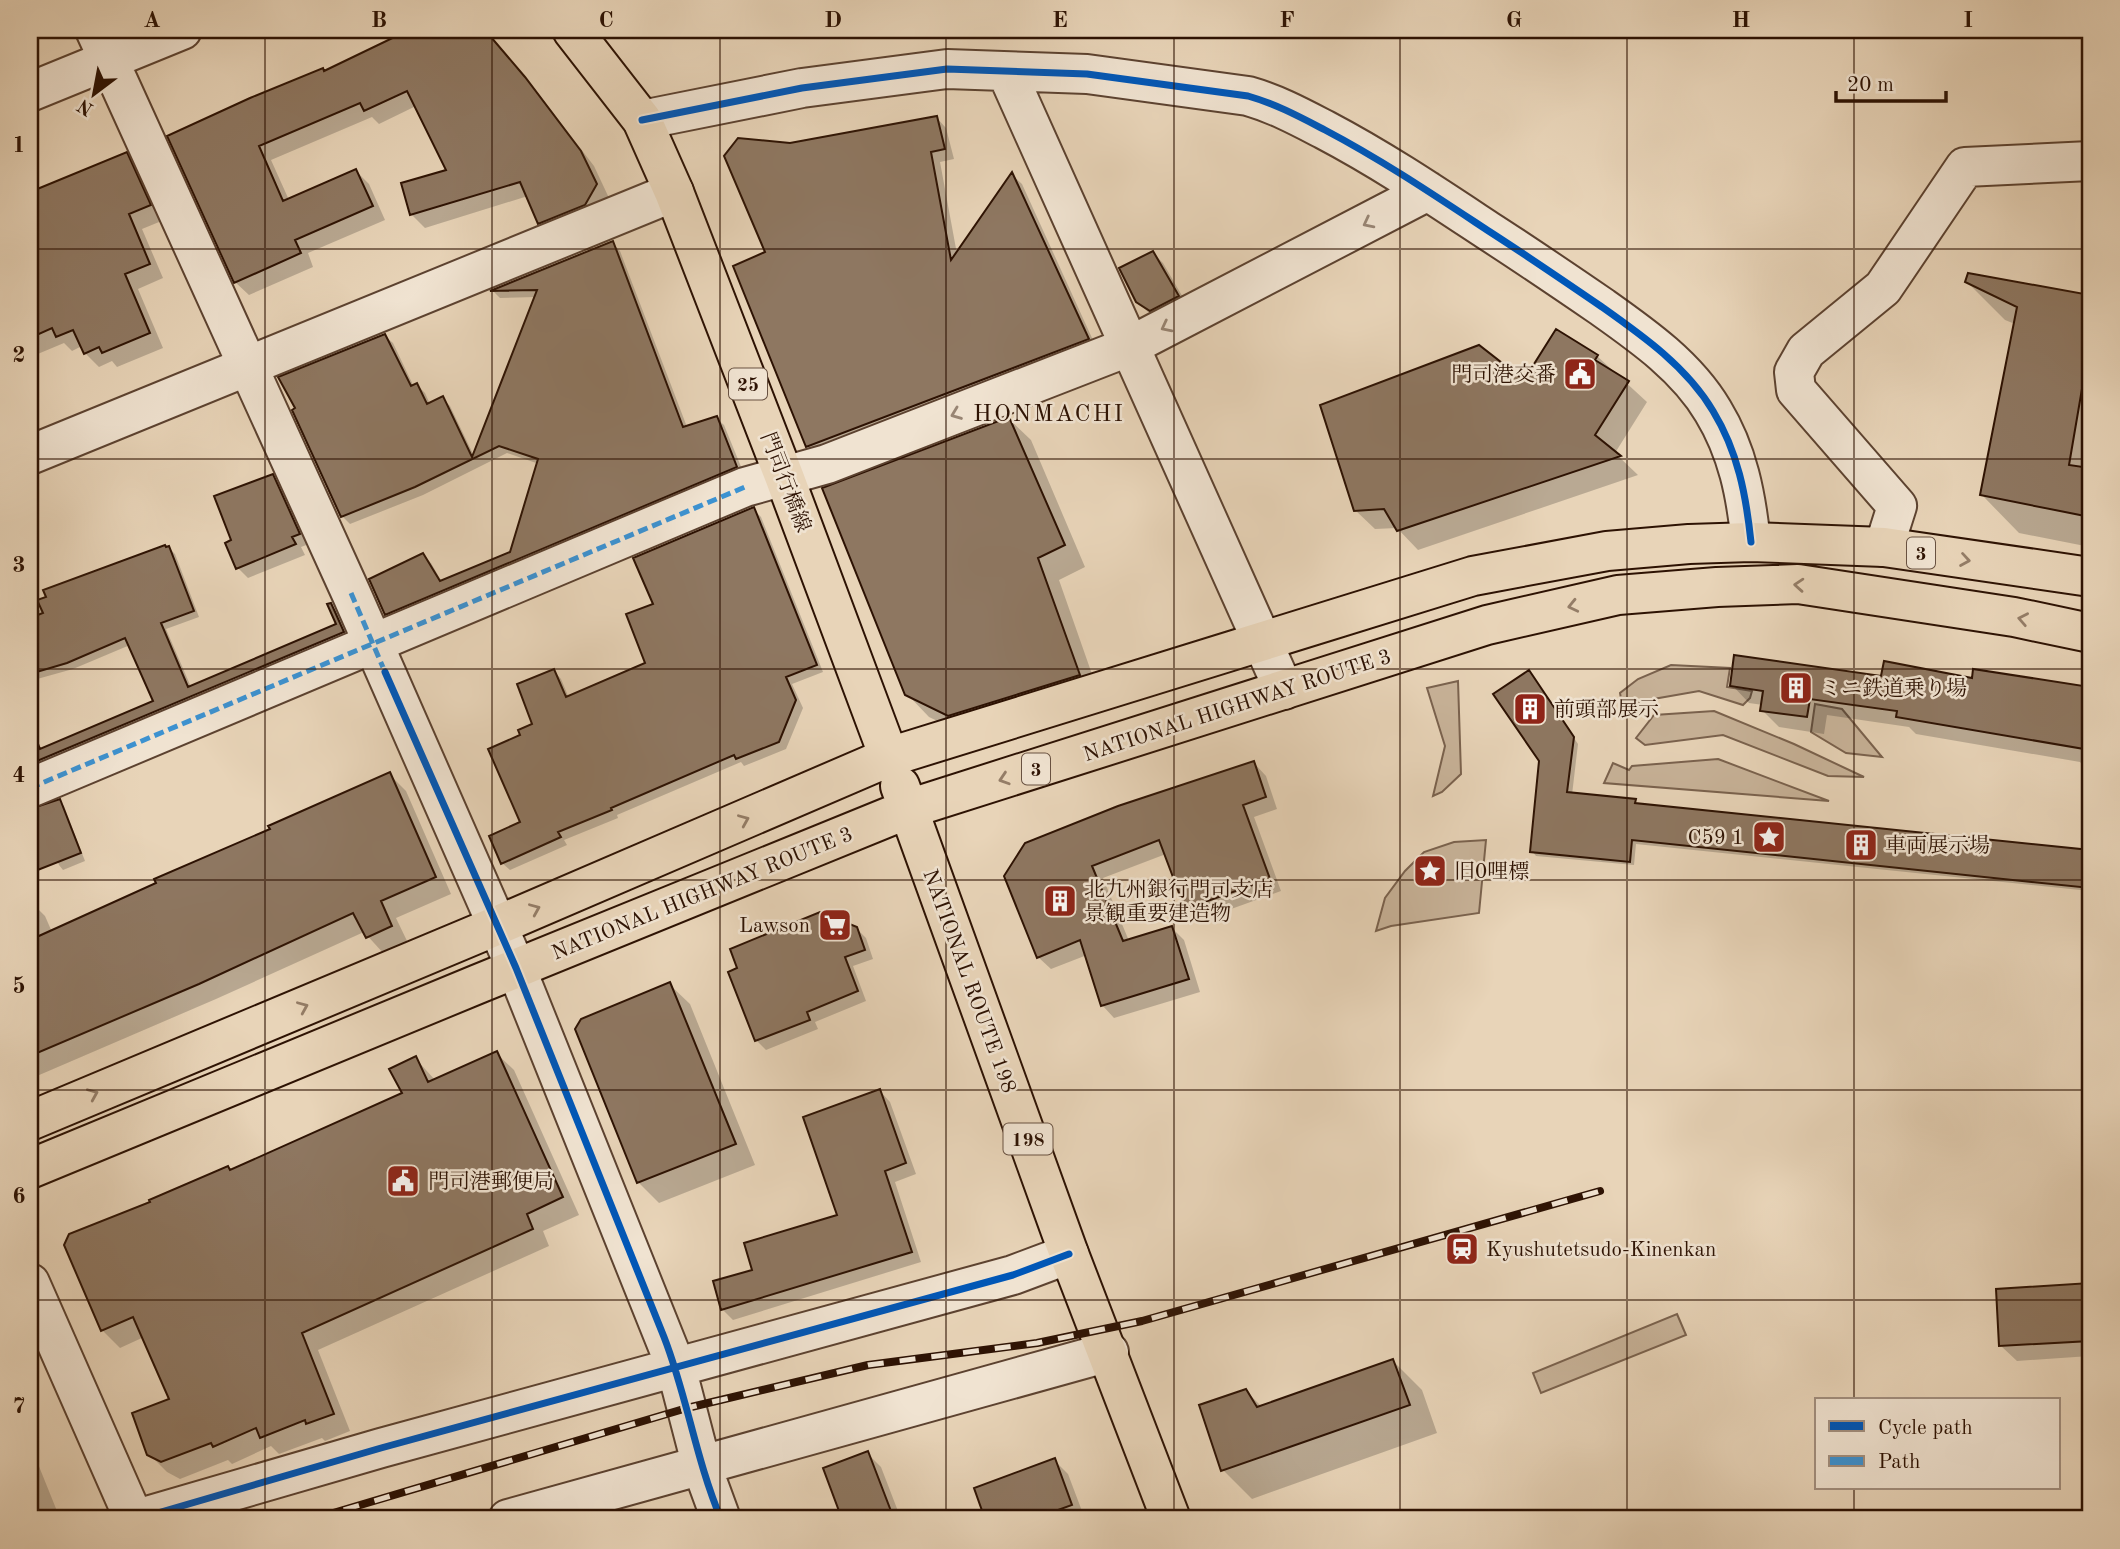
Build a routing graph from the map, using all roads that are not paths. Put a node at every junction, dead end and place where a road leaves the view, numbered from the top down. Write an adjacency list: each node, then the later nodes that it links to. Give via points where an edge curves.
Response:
1 (182, 30): 3 (street)
2 (572, 30): 6 (main road, 門司行橋線 / 25)
3 (102, 45): 5 (street); 11 (street)
4 (1007, 73): 6 (street, via 934,70 802,88); 8 (street, via 1087,74 1274,103); 10 (street)
5 (30, 92)
6 (642, 120): 9 (main road, 門司行橋線 / 25)
7 (2090, 161): 15 (street, via 1965,167 1883,288 1806,351 1794,372 1796,390 1897,506)
8 (1428, 191): 10 (street, one-way to 10); 14 (street, via 1561,278 1684,373 1713,410 1735,454)
9 (674, 192): 11 (street); 13 (main road, 門司行橋線 / 25)
10 (1128, 347): 13 (street, one-way to 13, via 827,464); 18 (street)
11 (248, 366): 12 (street); 19 (street)
12 (30, 455)
13 (784, 476): 19 (street, via 746,487); 21 (main road, 門司行橋線 / 25)
14 (1751, 542): 15 (main road, 3); 18 (main road, 3, via 1607,551 1473,576)
15 (1884, 547): 16 (main road, 3, one-way to 16)
16 (2090, 577)
17 (2090, 633): 20 (main road, NATIONAL HIGHWAY ROUTE 3 / 3, one-way to 20, via 1798,584 1717,587 1618,595 1487,625)
18 (1263, 642): 20 (street); 21 (main road, 3)
19 (379, 658): 22 (street); 24 (street)
20 (1284, 690): 23 (main road, NATIONAL HIGHWAY ROUTE 3 / 3, one-way to 23)
21 (889, 757): 23 (main road, NATIONAL ROUTE 198 / 198); 24 (main road, 3, one-way to 21)
22 (30, 788)
23 (908, 809): 25 (main road, NATIONAL HIGHWAY ROUTE 3 / 3); 28 (main road, NATIONAL ROUTE 198 / 198)
24 (496, 926): 25 (street); 26 (main road, 3, one-way to 24)
25 (516, 968): 27 (main road, NATIONAL HIGHWAY ROUTE 3 / 3); 31 (street)
26 (30, 1121)
27 (30, 1170)
28 (1069, 1254): 30 (main road, NATIONAL ROUTE 198 / 198); 31 (street, via 1013,1275)
29 (30, 1283): 33 (street)
30 (1109, 1352): 32 (street); 36 (main road, NATIONAL ROUTE 198 / 198)
31 (676, 1367): 32 (street); 33 (street)
32 (702, 1466): 34 (street); 35 (street)
33 (135, 1519)
34 (508, 1519)
35 (721, 1519)
36 (1171, 1519)

